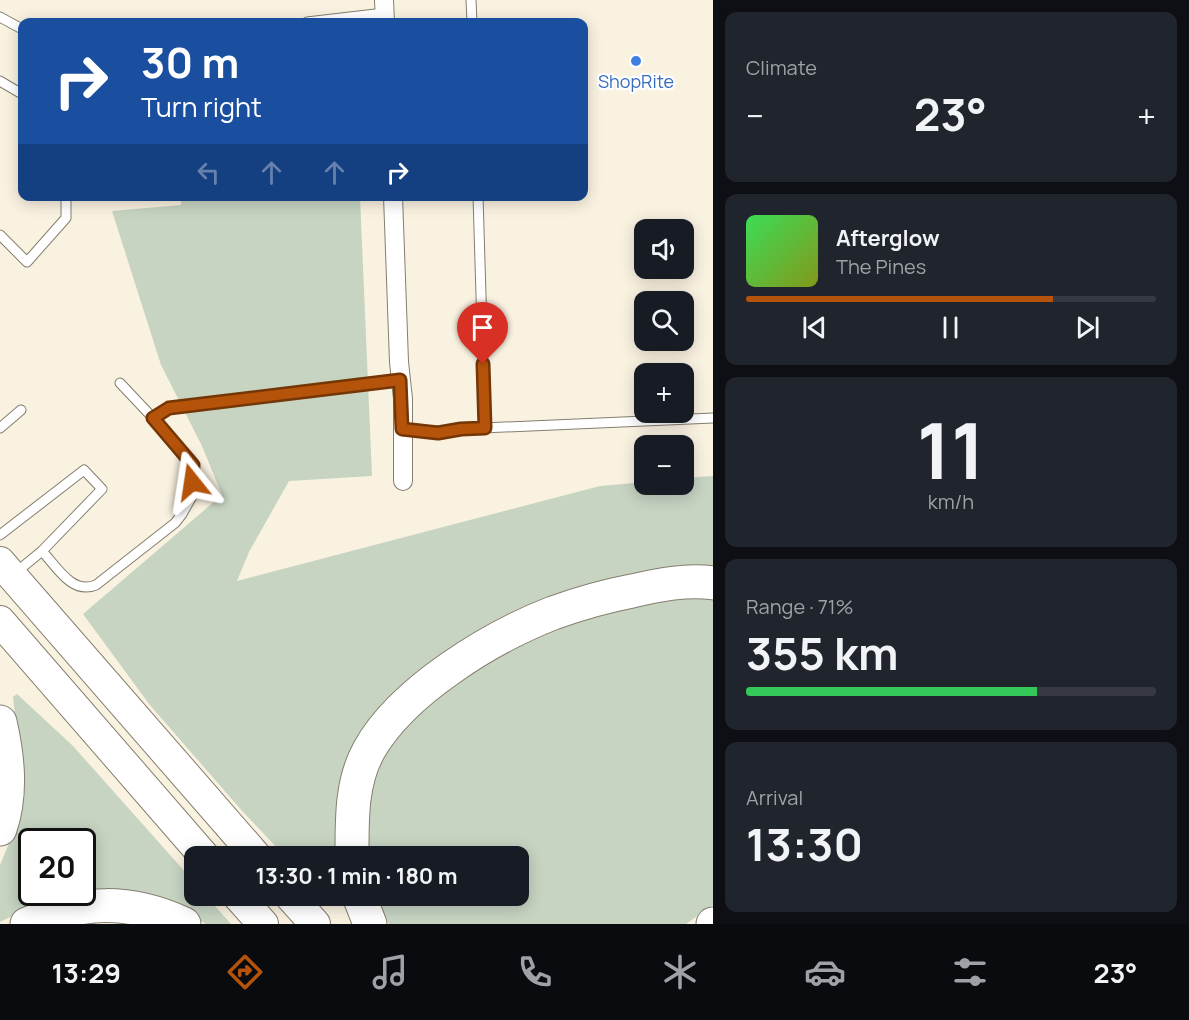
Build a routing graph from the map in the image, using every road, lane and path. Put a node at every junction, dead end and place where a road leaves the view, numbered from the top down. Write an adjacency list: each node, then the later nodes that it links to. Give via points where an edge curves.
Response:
1 (471, 0): 5 (lane)
2 (384, 12): 4 (lane)
3 (0, 17): 6 (lane)
4 (338, 18)
5 (472, 18)
6 (18, 27)
7 (0, 81): 8 (lane)
8 (18, 92)
9 (66, 201): 12 (lane, via 66,218 27,262)
10 (393, 201): 13 (street)
11 (478, 201): 19 (lane)
12 (0, 235)
13 (400, 380): 16 (lane, via 169,408); 20 (street)
14 (120, 383): 16 (lane)
15 (21, 410): 18 (lane)
16 (153, 418): 23 (lane, via 193,465 190,498 175,523 90,588 71,582)
17 (713, 418): 19 (lane)
18 (0, 428)
19 (485, 428): 20 (lane, via 438,433)
20 (402, 429): 21 (street)
21 (403, 480)
22 (0, 536): 23 (lane, via 84,470 102,489)
23 (42, 551): 24 (lane)
24 (6, 569): 30 (highway)
25 (713, 583): 31 (highway, via 652,586 553,613 509,634 431,682 400,709 368,751 359,772 351,812)
26 (0, 621): 29 (highway)
27 (0, 722): 28 (highway, via 8,784)
28 (0, 829)
29 (195, 846)
30 (247, 846)
31 (351, 846)
32 (246, 906): 37 (highway)
33 (299, 906): 38 (highway)
34 (363, 906): 39 (highway)
35 (27, 924): 36 (highway, via 87,905 127,905)
36 (184, 924)
37 (263, 924)
38 (315, 924)
39 (370, 924)

